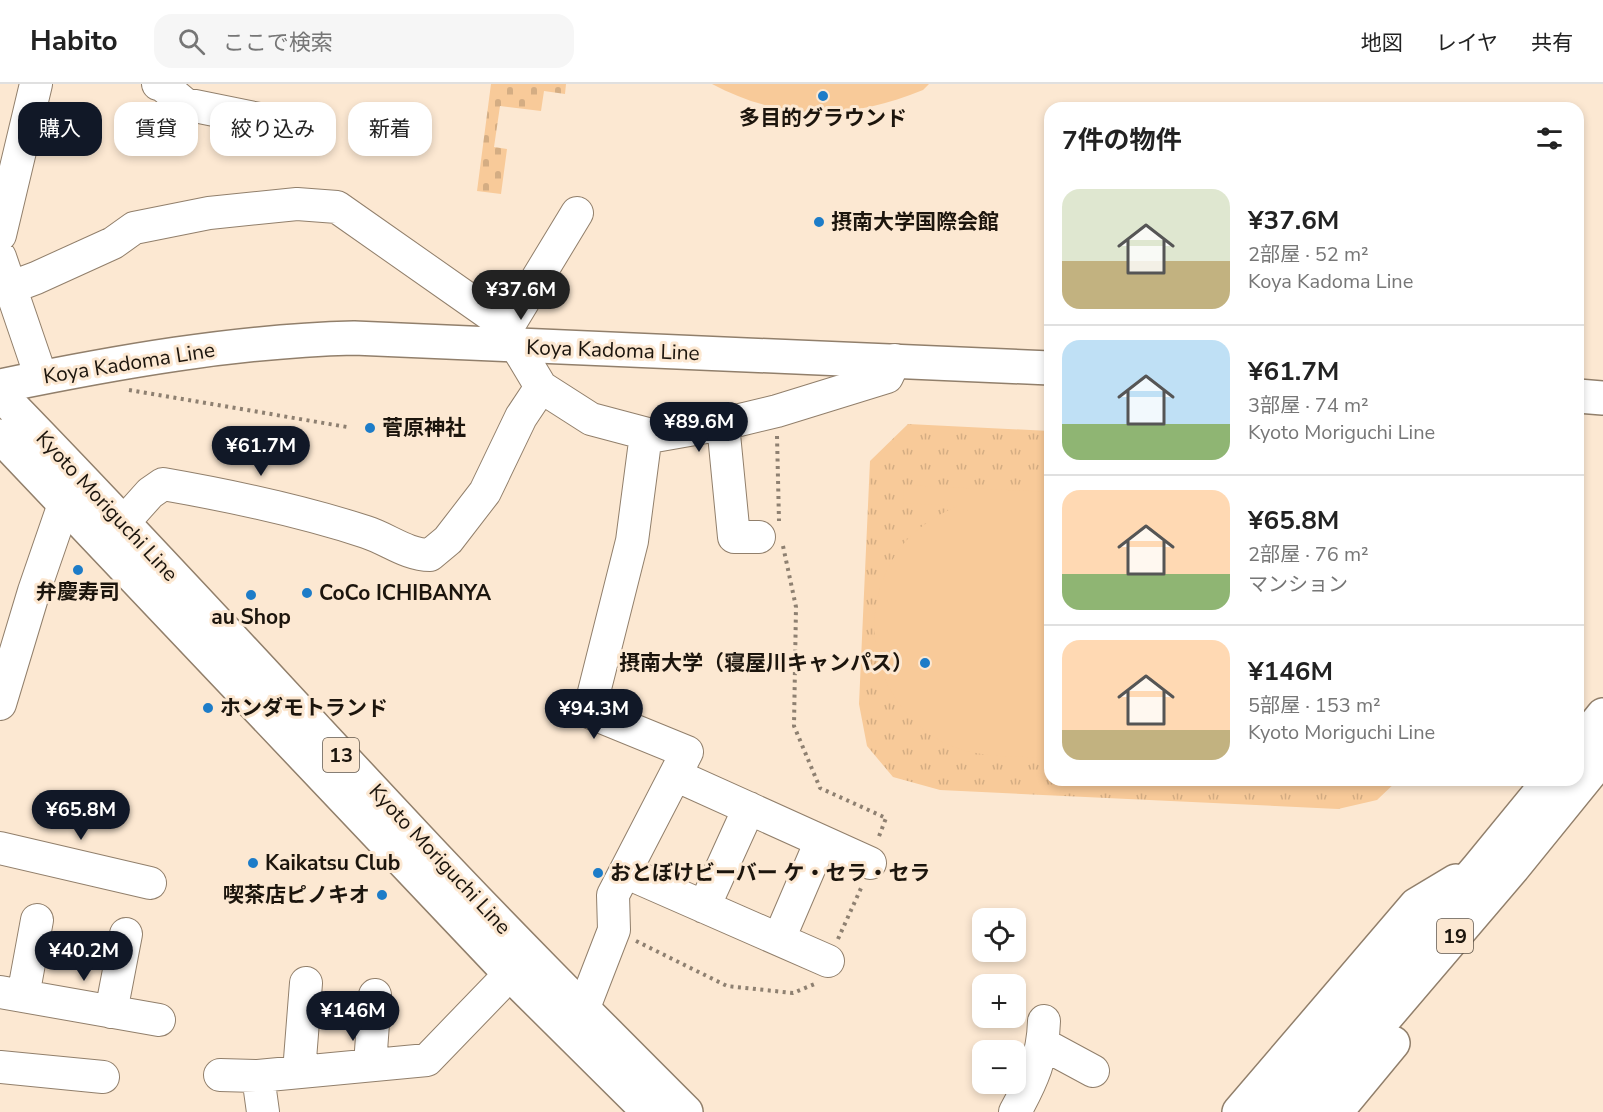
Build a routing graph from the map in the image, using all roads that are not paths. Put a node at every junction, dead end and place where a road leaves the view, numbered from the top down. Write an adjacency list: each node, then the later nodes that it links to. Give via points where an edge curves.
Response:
1 (36, 84): 5 (street)
2 (158, 84): 3 (street, via 185,104)
3 (210, 109)
4 (577, 213): 8 (street)
5 (0, 234)
6 (0, 257): 7 (street)
7 (12, 287): 8 (street, via 113,243 134,228 208,213 297,204 337,207 498,320); 11 (street)
8 (511, 338): 9 (main road, Koya Kadoma Line); 11 (main road, Koya Kadoma Line, via 294,340); 13 (street)
9 (895, 360): 10 (main road, Koya Kadoma Line); 17 (street, via 887,377)
10 (1044, 368)
11 (41, 377): 12 (main road, Koya Kadoma Line)
12 (0, 386)
13 (541, 387): 19 (street, via 591,420); 21 (street, via 521,417 485,492 448,540 430,555 418,555 368,532 249,499 163,484)
14 (0, 394): 21 (main road, Kyoto Moriguchi Line / 13)
15 (1584, 396): 16 (main road)
16 (1603, 398)
17 (723, 428): 19 (street); 22 (street, via 734,537)
18 (0, 436): 20 (main road, Kyoto Moriguchi Line / 13)
19 (645, 439): 27 (street, via 632,541 589,712 687,752)
20 (64, 504): 23 (street); 44 (main road, Kyoto Moriguchi Line / 13)
21 (124, 522): 48 (main road, Kyoto Moriguchi Line / 13)
22 (774, 537)
23 (1, 696)
24 (1603, 715): 25 (main road)
25 (1584, 739)
26 (1603, 757): 28 (main road, 19)
27 (675, 775): 31 (street); 37 (street)
28 (1584, 780)
29 (1545, 786): 35 (main road, 19)
30 (1579, 786): 36 (main road, 19)
31 (749, 808): 32 (street); 39 (street)
32 (821, 841): 34 (street); 42 (street)
33 (0, 848): 38 (street)
34 (870, 863)
35 (1478, 868): 58 (main road, 19); 63 (main road, 19, via 1416,905)
36 (1513, 868): 58 (main road, 19); 64 (main road, 19, via 1486,930)
37 (625, 872): 39 (street); 48 (street, via 613,895 614,930)
38 (150, 883)
39 (704, 907): 42 (street)
40 (37, 920): 46 (street)
41 (126, 934): 49 (street)
42 (779, 939): 43 (street)
43 (828, 961)
44 (510, 974): 51 (street, via 427,1060); 60 (main road, Kyoto Moriguchi Line / 13)
45 (306, 983): 54 (street)
46 (11, 994): 49 (street)
47 (375, 995): 51 (street)
48 (583, 1010): 61 (main road, Kyoto Moriguchi Line / 13)
49 (111, 1012): 50 (street)
50 (159, 1020)
51 (370, 1065): 54 (street)
52 (0, 1067): 57 (street)
53 (1094, 1071): 62 (street, via 1044,1032 1032,1080)
54 (298, 1072): 56 (street)
55 (220, 1075): 56 (street)
56 (258, 1076): 59 (street)
57 (103, 1077)
58 (1285, 1108)
59 (263, 1112)
60 (648, 1112)
61 (686, 1112)
62 (1015, 1112)
63 (1239, 1112)
64 (1336, 1112)

